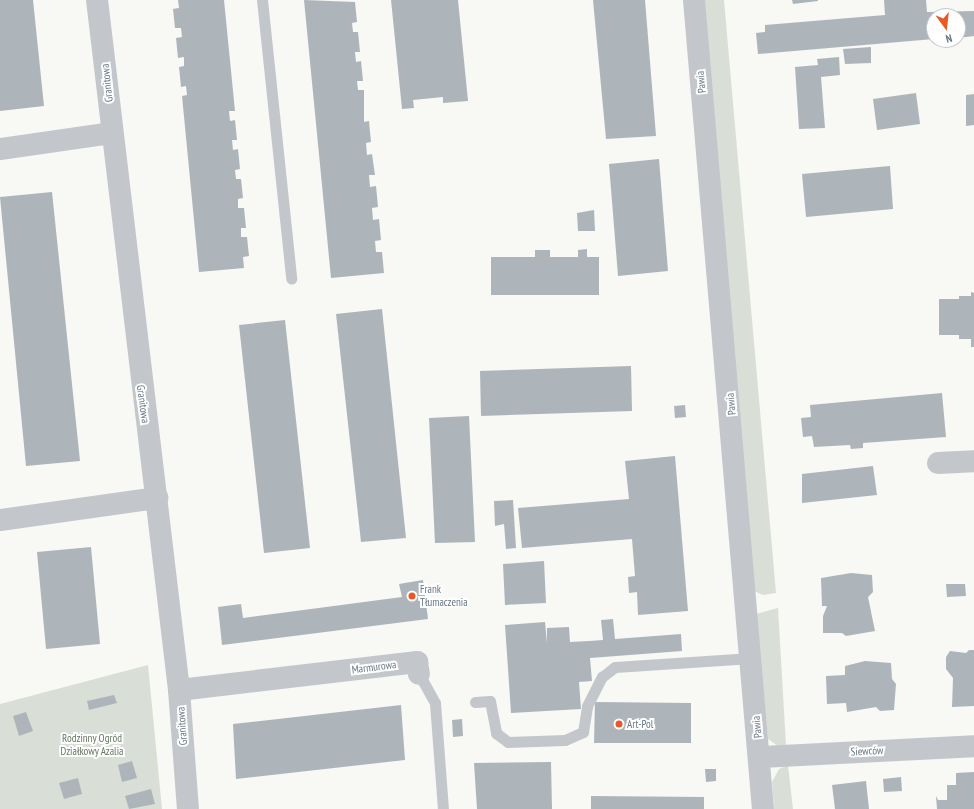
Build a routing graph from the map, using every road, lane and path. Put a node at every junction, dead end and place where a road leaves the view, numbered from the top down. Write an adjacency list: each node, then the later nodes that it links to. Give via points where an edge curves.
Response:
1 (97, 0): 4 (street, Granitowa)
2 (262, 0): 6 (lane)
3 (694, 0): 11 (street, Pawia)
4 (111, 133): 5 (street); 9 (street, Granitowa)
5 (0, 149)
6 (291, 278)
7 (974, 461): 8 (street)
8 (938, 463)
9 (156, 498): 10 (street); 13 (street, Granitowa)
10 (0, 520)
11 (752, 658): 14 (lane, via 615,667 602,677 587,706 583,732 565,740 508,742 494,728 490,701); 16 (street, Pawia)
12 (419, 674): 13 (street, Marmurowa, via 418,662); 18 (lane, Marmurowa, via 435,703)
13 (179, 690): 17 (street, Granitowa)
14 (475, 702)
15 (974, 746): 16 (street, Siewców)
16 (760, 757): 19 (street, Pawia)
17 (188, 809)
18 (443, 809)
19 (763, 809)

